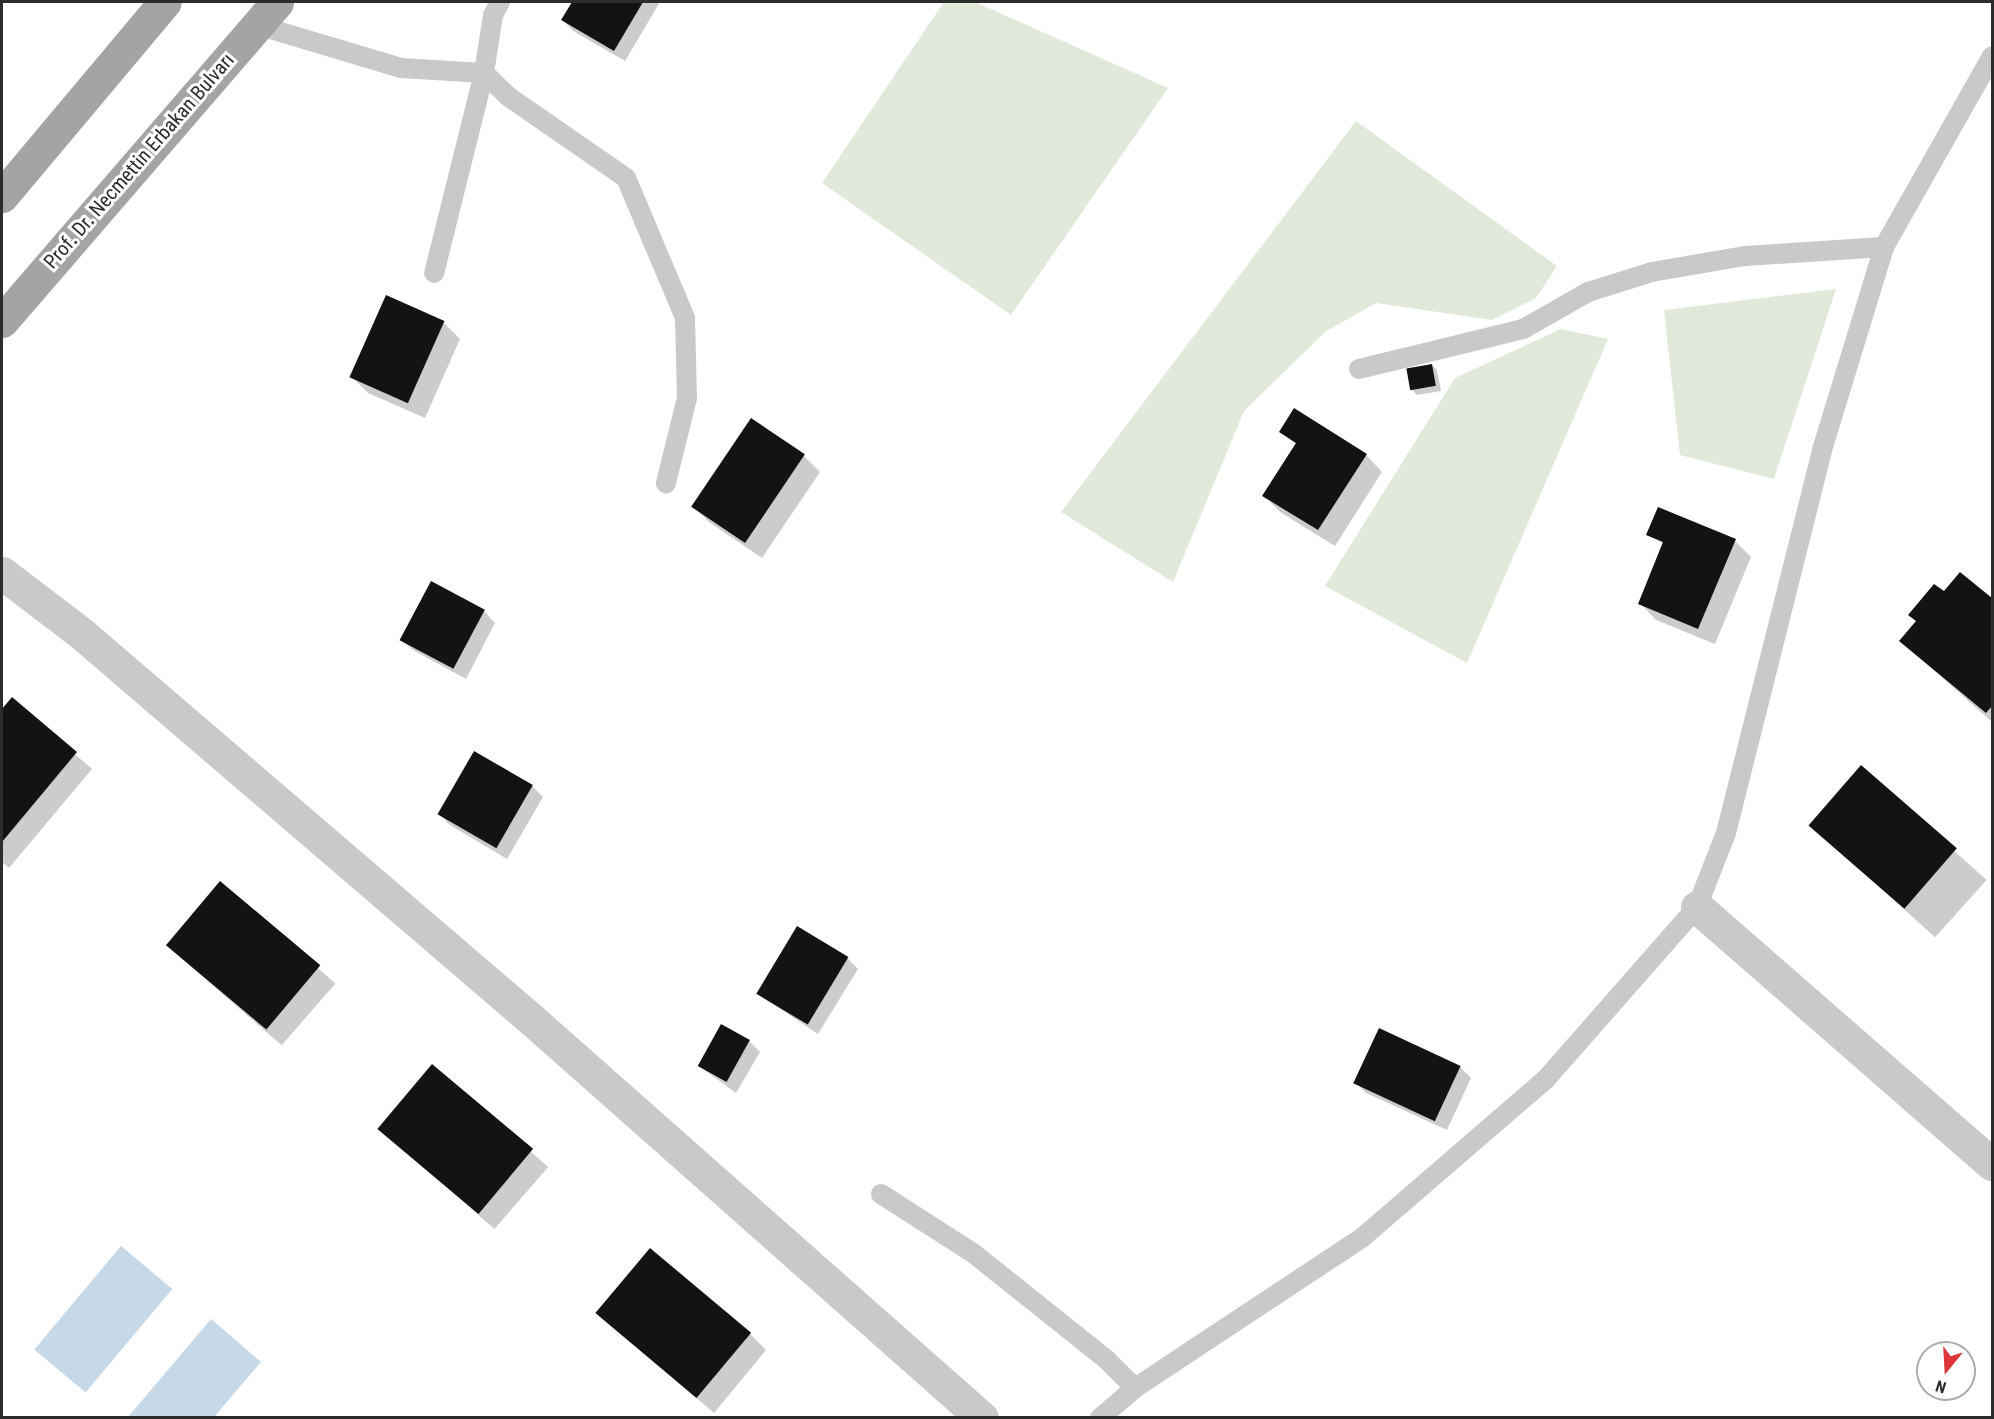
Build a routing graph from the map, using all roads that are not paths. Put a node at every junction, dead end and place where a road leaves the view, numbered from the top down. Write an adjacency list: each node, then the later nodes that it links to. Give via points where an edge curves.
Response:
1 (165, 2): 6 (main road)
2 (500, 2): 5 (lane, via 493,15)
3 (267, 13): 5 (lane, via 401,68); 9 (main road, Prof. Dr. Necmettin Erbakan Bulvarı)
4 (1992, 56): 7 (lane)
5 (484, 73): 8 (lane); 11 (lane, via 509,97 626,178 655,239 686,318 687,398)
6 (2, 196)
7 (1884, 247): 10 (lane, via 1745,256 1652,272 1588,292 1523,329); 13 (lane, via 1822,450 1726,833)
8 (434, 273)
9 (2, 321)
10 (1359, 369)
11 (666, 483)
12 (2, 573): 17 (street, via 82,634 532,1020)
13 (1697, 907): 14 (street); 16 (lane, via 1546,1079 1380,1222)
14 (1992, 1164)
15 (881, 1194): 16 (lane, via 973,1253 1106,1359)
16 (1135, 1389): 18 (lane)
17 (982, 1418)
18 (1100, 1418)

